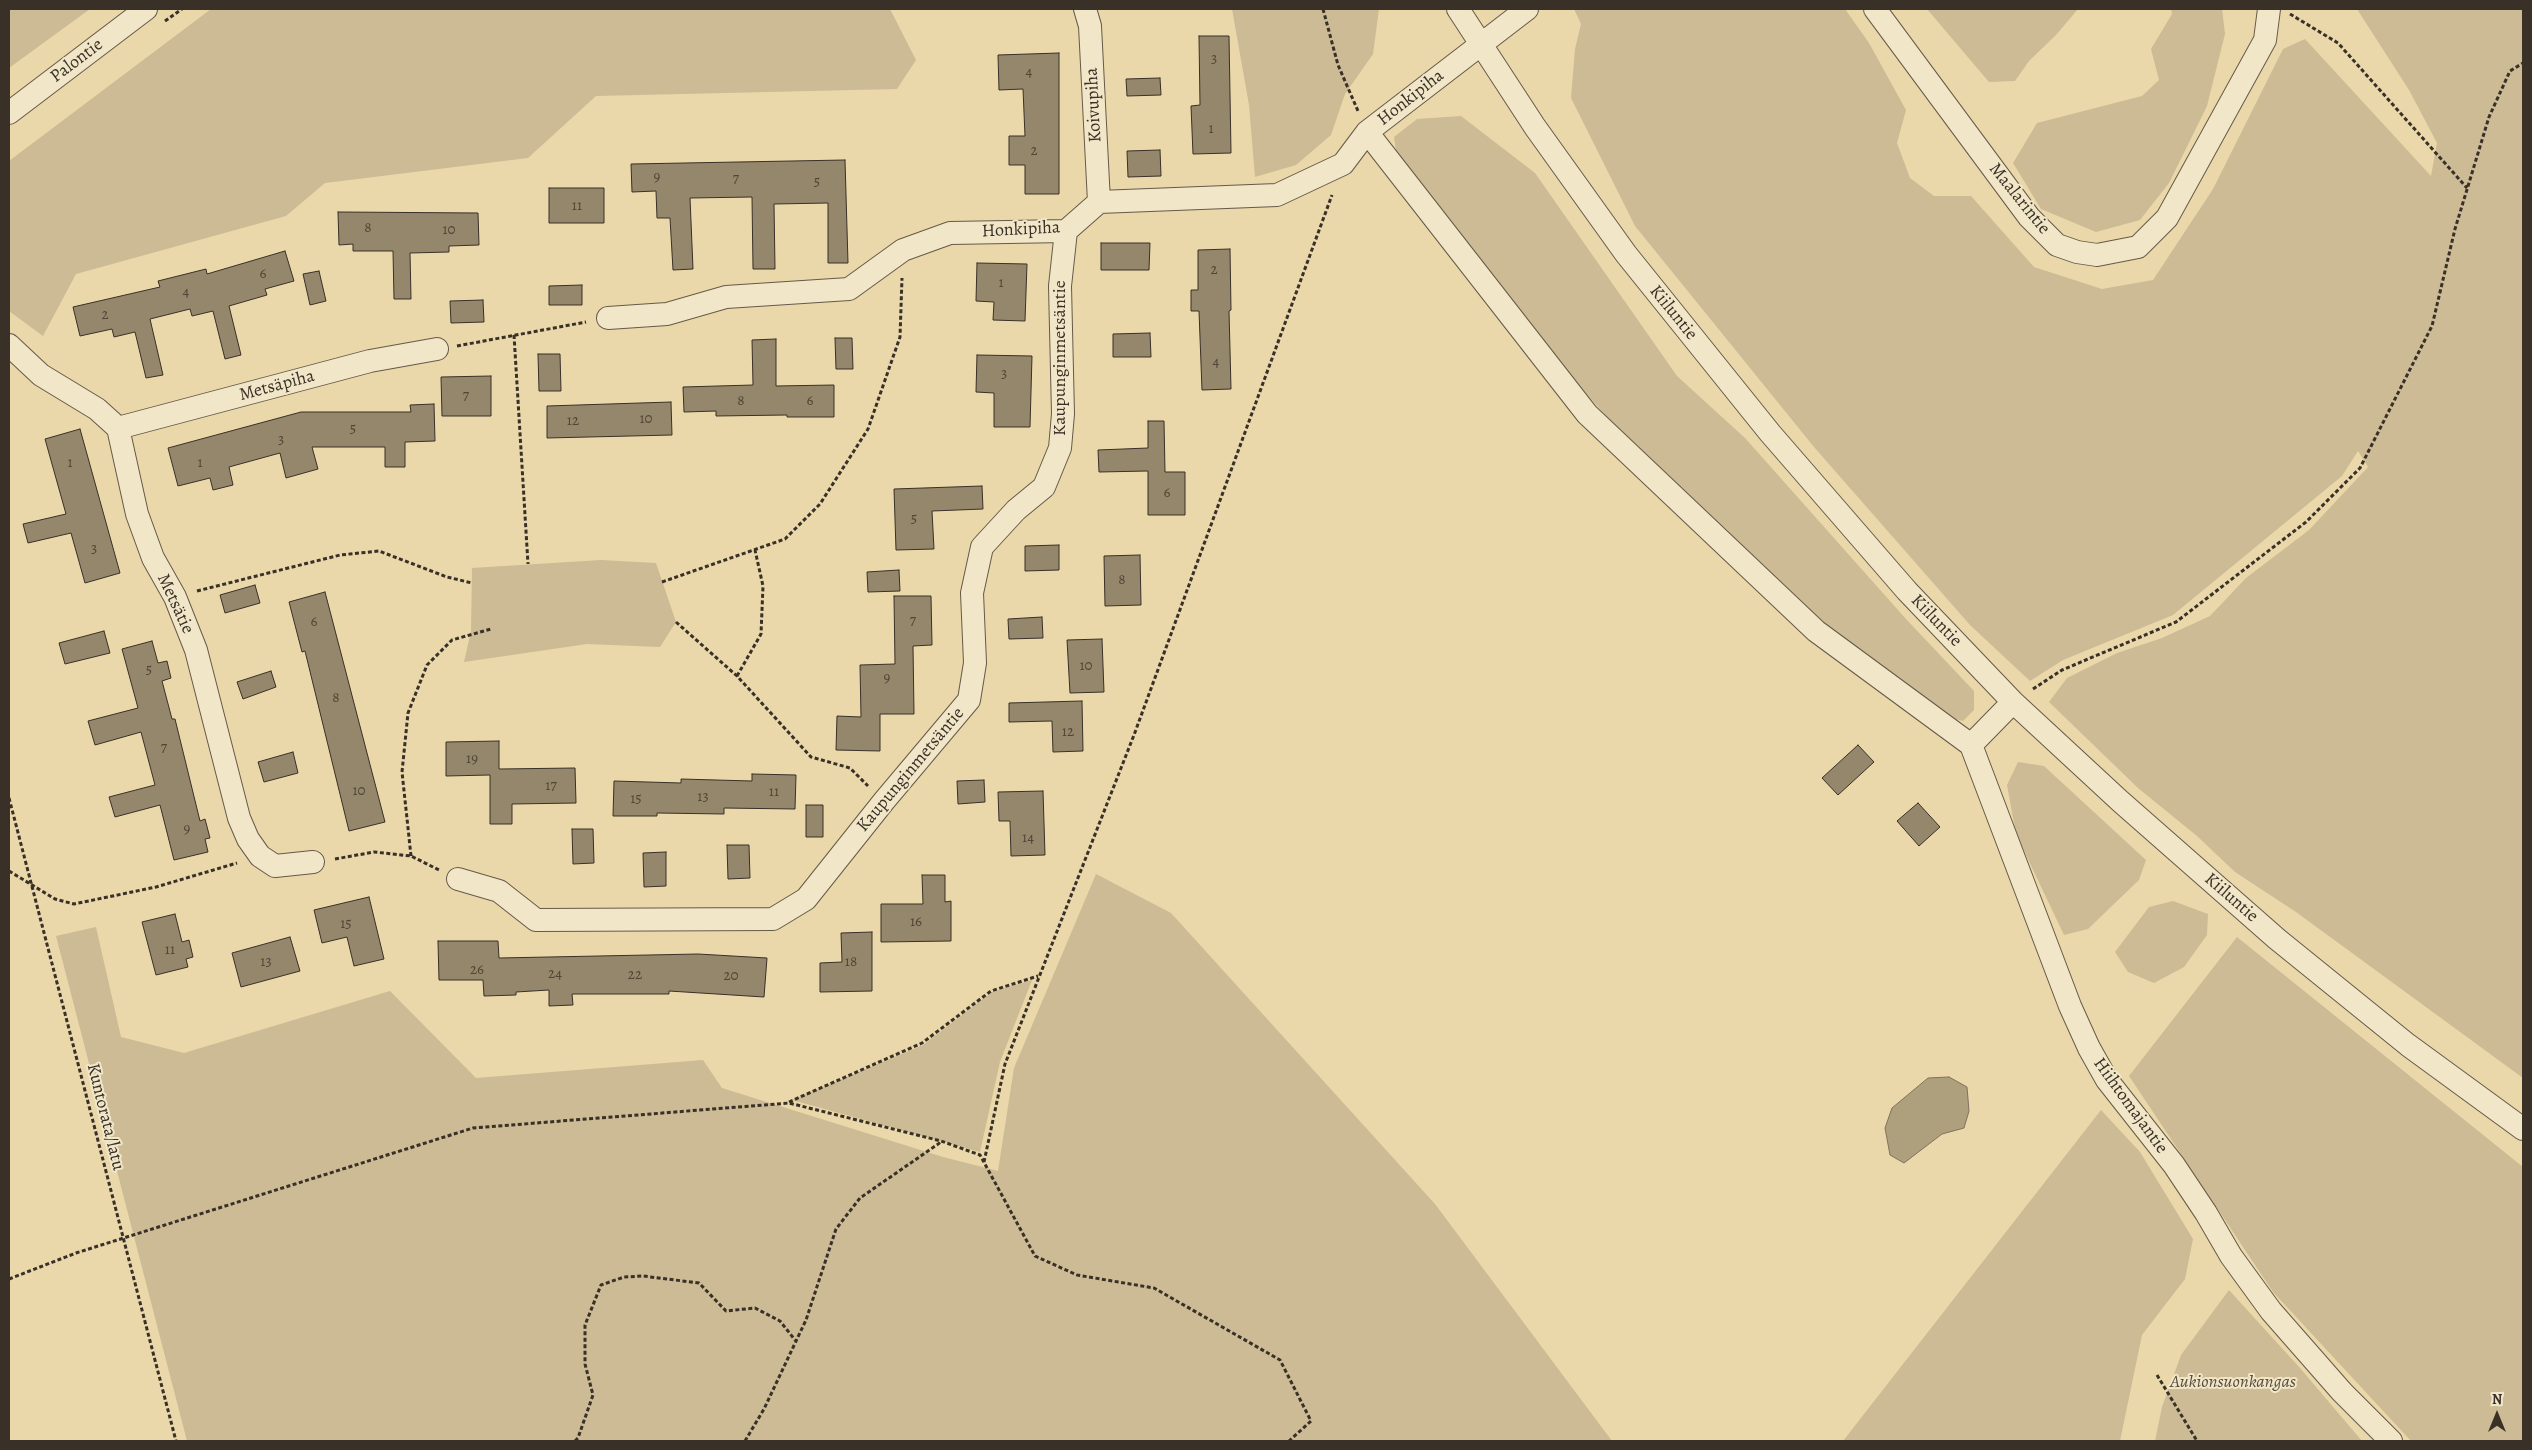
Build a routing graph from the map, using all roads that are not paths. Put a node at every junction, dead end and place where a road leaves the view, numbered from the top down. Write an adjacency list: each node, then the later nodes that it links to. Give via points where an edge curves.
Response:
1 (146, 9): 8 (street, Palontie)
2 (1085, 9): 10 (street, Koivupiha, via 1090,26)
3 (1458, 9): 7 (street, Kiiluntie)
4 (1527, 9): 7 (street, Honkipiha)
5 (1875, 9): 6 (street, Maalarintie, via 2028,217 2057,245 2097,255 2138,247 2167,218)
6 (2279, 11)
7 (1480, 44): 9 (street, Honkipiha); 16 (street, Kiiluntie, via 1626,254 1770,433 1907,591)
8 (9, 113)
9 (1367, 132): 10 (street, Honkipiha, via 1343,164 1277,195); 17 (street, via 1587,414 1816,631)
10 (1099, 202): 11 (street, Honkipiha)
11 (1066, 231): 12 (street, Honkipiha, via 950,233 903,250 849,289 726,297 667,314); 19 (street, Kaupunginmetsäntie, via 1060,286 1064,414 1060,448 1044,486 1016,510 982,547 972,593 975,663 969,700 806,899 773,919 536,920 499,890)
12 (608, 318)
13 (9, 345): 15 (street, via 40,376 97,409)
14 (437, 350): 15 (street, Metsäpiha, via 370,361)
15 (118, 428): 18 (street, Metsätie, via 137,514 152,558 175,597 196,650 239,818 248,839 260,856 275,866)
16 (2013, 702): 17 (street); 20 (street, Kiiluntie, via 2277,939 2408,1045)
17 (1971, 745): 21 (street, Hiihtomajantie, via 2070,1006 2107,1080 2174,1165 2231,1256 2271,1311)
18 (313, 862)
19 (458, 879)
20 (2523, 1129)
21 (2390, 1441)

